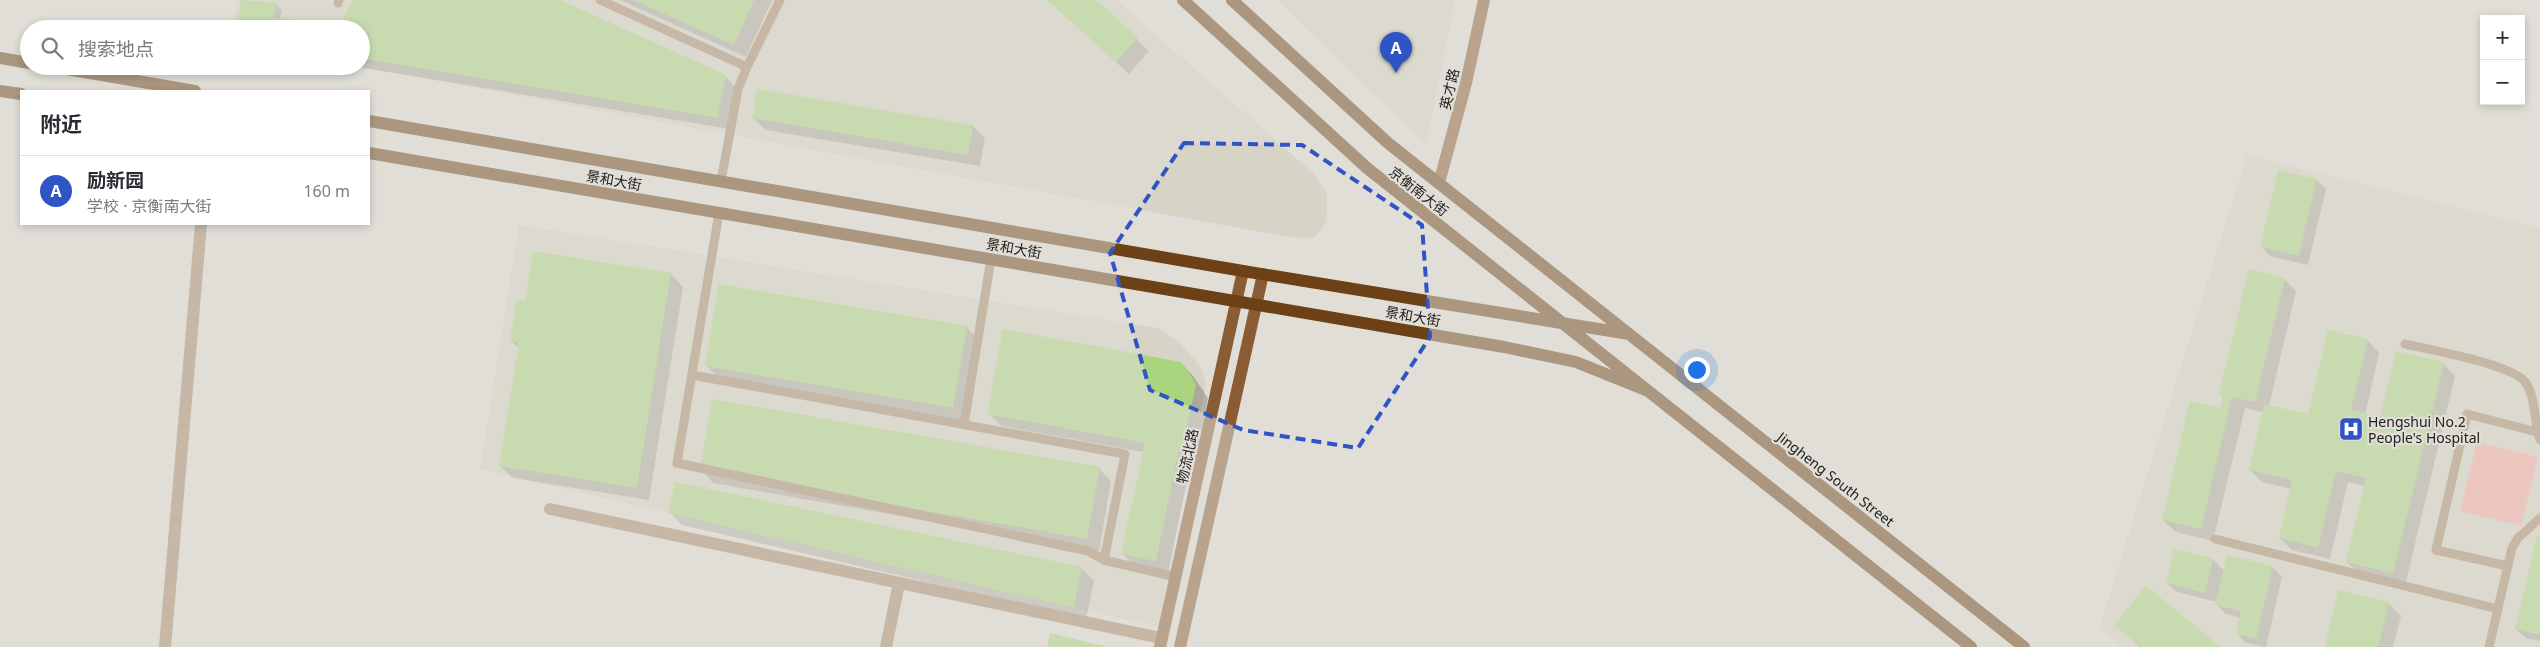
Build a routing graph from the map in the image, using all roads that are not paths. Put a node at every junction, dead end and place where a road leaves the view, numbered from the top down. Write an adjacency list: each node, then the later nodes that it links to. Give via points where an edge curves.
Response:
1 (600, 0): 8 (lane)
2 (780, 0): 8 (lane)
3 (1183, 0): 24 (main road, 京衡南大街, via 1367,168)
4 (1232, 0): 16 (main road, 京衡南大街, via 1388,143)
5 (1484, 0): 16 (street, 英才路)
6 (0, 58): 7 (main road)
7 (20, 61)
8 (748, 67): 15 (lane, via 738,89)
9 (102, 75): 10 (main road)
10 (189, 90)
11 (0, 91): 12 (main road)
12 (20, 94)
13 (370, 121): 15 (main road, 景和大街)
14 (370, 153): 17 (main road, 景和大街)
15 (721, 181): 20 (main road, 景和大街)
16 (1439, 183): 25 (main road, 京衡南大街)
17 (719, 213): 19 (main road, 景和大街); 27 (lane)
18 (201, 225): 40 (street)
19 (991, 259): 22 (main road, 景和大街); 29 (lane)
20 (1243, 271): 21 (main road, 景和大街); 22 (street, 物流北路)
21 (1263, 274): 23 (street); 24 (main road, 景和大街)
22 (1236, 302): 23 (main road, 景和大街); 36 (street, 物流北路)
23 (1258, 305): 28 (main road, 景和大街, via 1576,362); 42 (street)
24 (1561, 322): 25 (main road, 景和大街); 28 (main road, 京衡南大街)
25 (1629, 334): 44 (main road, Jingheng South Street)
26 (2405, 344): 30 (lane, via 2501,368 2520,376 2527,384)
27 (692, 375): 29 (lane); 34 (lane, via 677,463 1088,551)
28 (1648, 392): 43 (main road)
29 (964, 424): 34 (lane, via 1125,454)
30 (2539, 436): 35 (lane, via 2467,414 2436,550)
31 (550, 509): 37 (street)
32 (2540, 518): 35 (lane, via 2518,538)
33 (2214, 539): 38 (lane)
34 (1104, 560): 36 (lane)
35 (2508, 566): 38 (lane)
36 (1176, 576): 39 (street, 物流北路)
37 (899, 583): 39 (street); 41 (street)
38 (2498, 609): 45 (lane)
39 (1158, 642)
40 (165, 647)
41 (886, 647)
42 (1180, 647)
43 (1971, 647)
44 (2024, 647)
45 (2489, 647)

